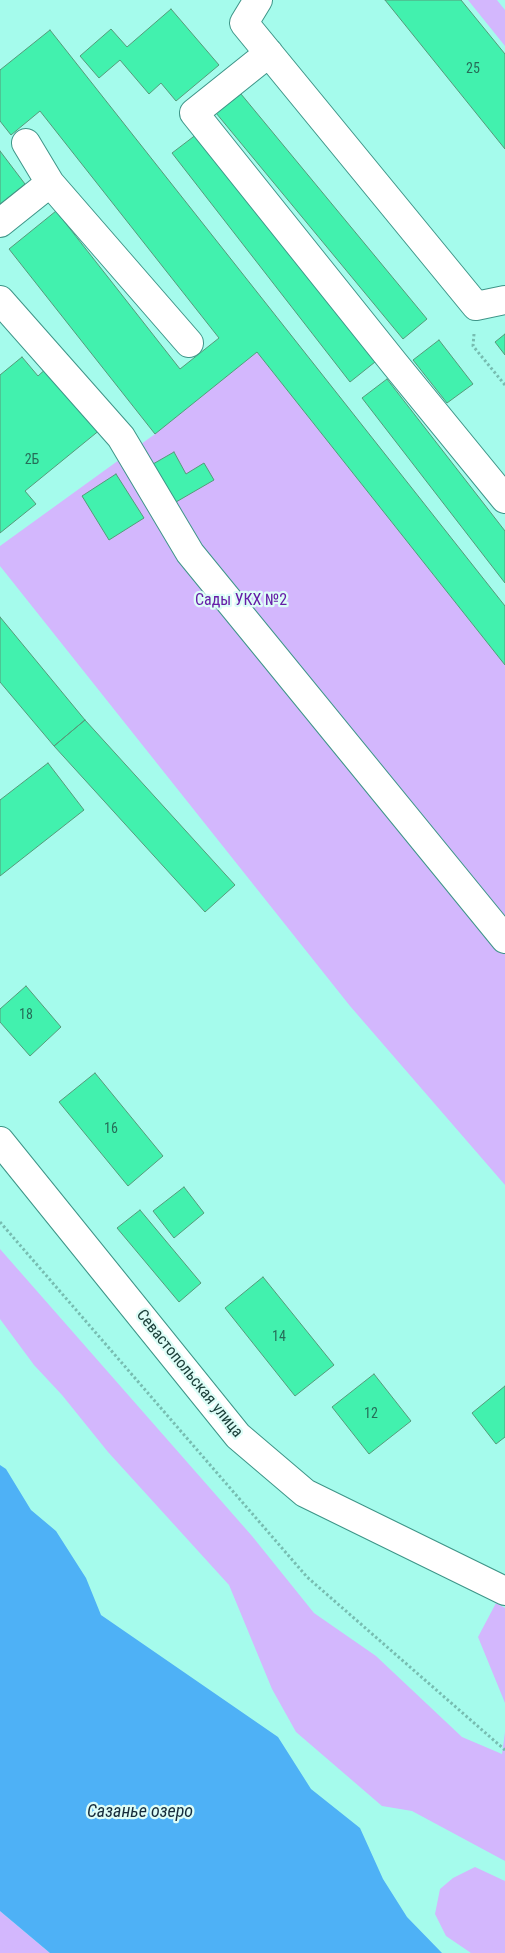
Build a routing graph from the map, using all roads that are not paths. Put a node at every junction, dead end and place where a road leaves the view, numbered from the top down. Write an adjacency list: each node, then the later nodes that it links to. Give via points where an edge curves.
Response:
1 (258, 0): 2 (street, via 244,23)
2 (269, 53): 7 (street, via 476,306); 9 (street, via 194,113)
3 (26, 143): 4 (street)
4 (50, 183): 5 (street); 8 (street)
5 (0, 223)
6 (0, 300): 10 (street, via 121,436 190,553)
7 (505, 300)
8 (189, 343)
9 (505, 499)
10 (505, 939)
11 (0, 1141): 12 (street, Севастопольская улица, via 238,1436 305,1493)
12 (505, 1591)

